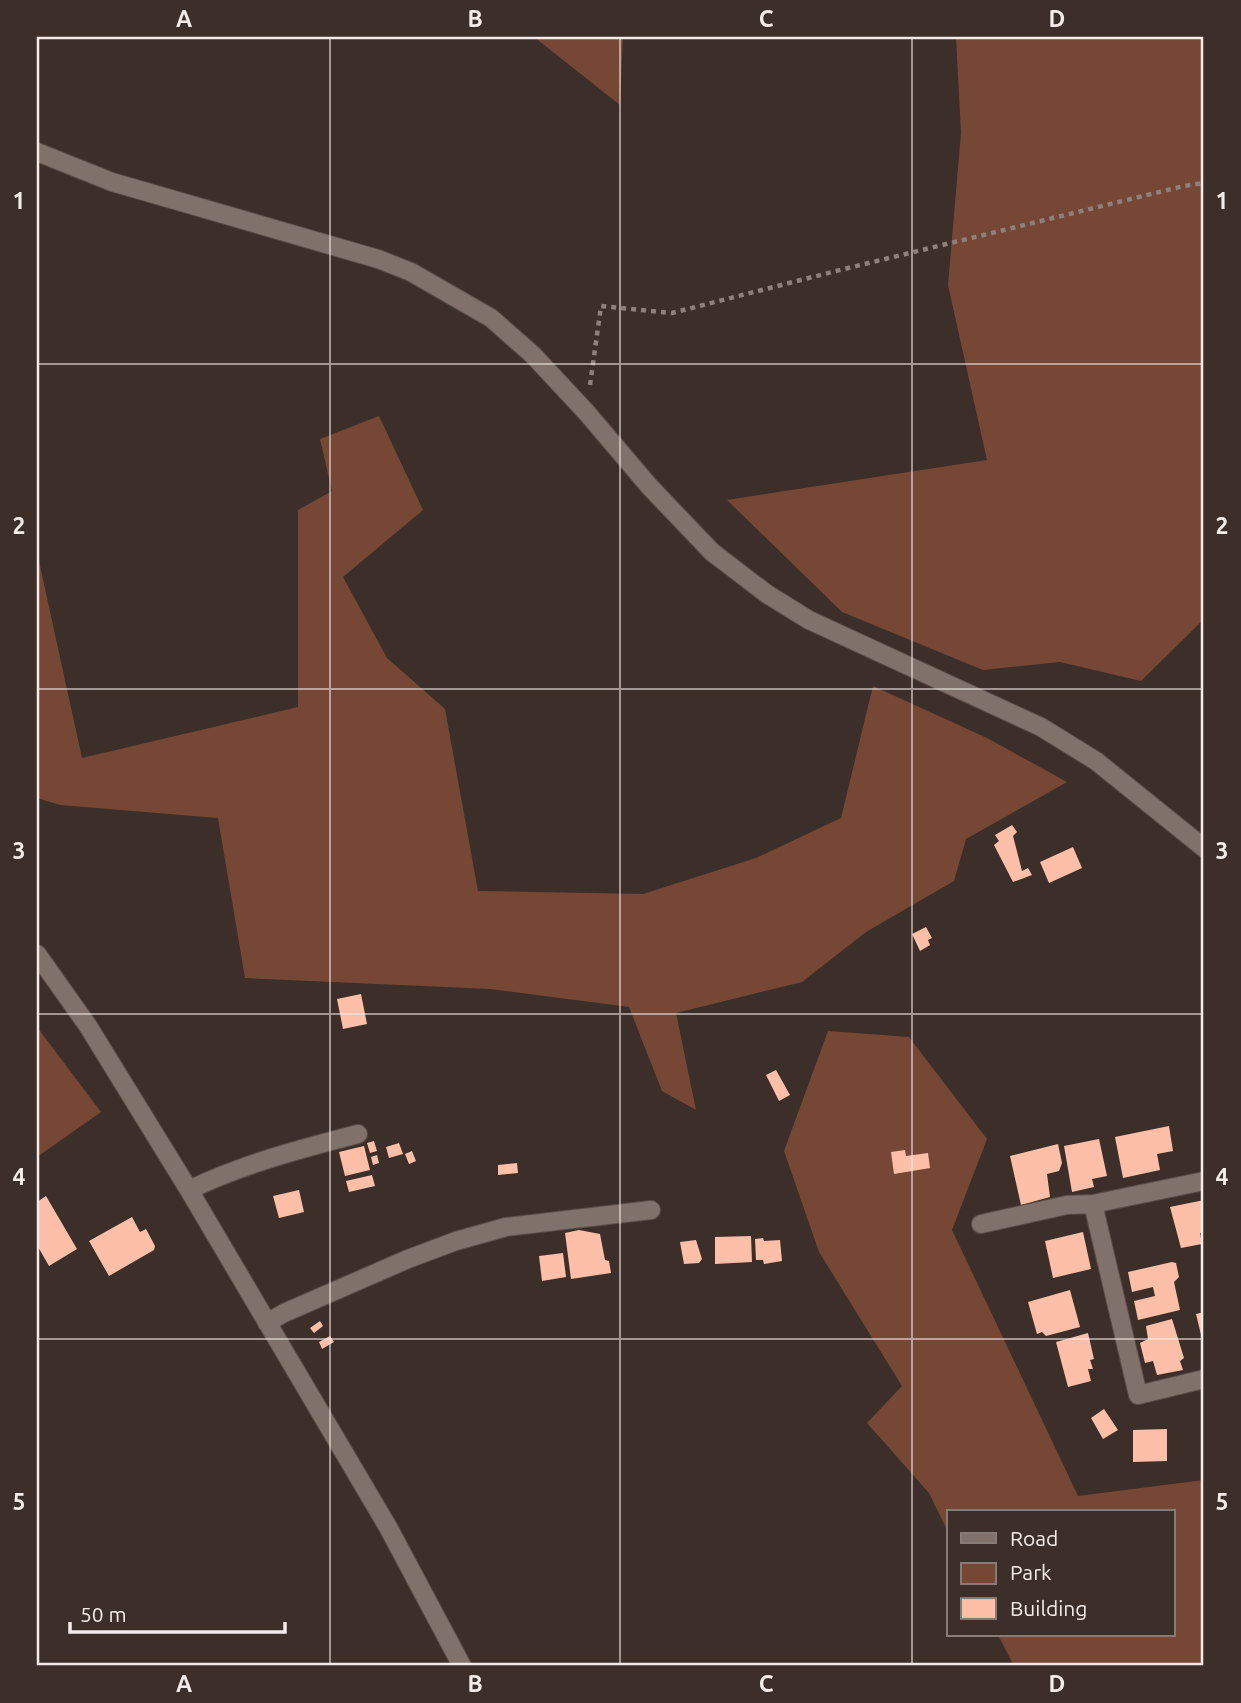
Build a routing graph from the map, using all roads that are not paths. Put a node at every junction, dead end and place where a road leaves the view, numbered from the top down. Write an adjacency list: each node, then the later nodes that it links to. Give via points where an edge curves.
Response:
1 (37, 152): 2 (street, via 112,182 378,259 411,272 491,318 533,355 712,552 767,594 809,620 1041,727 1096,761)
2 (1204, 848)
3 (37, 954): 6 (street)
4 (358, 1134): 6 (street, via 275,1156)
5 (1204, 1181): 7 (street)
6 (189, 1190): 10 (street)
7 (1093, 1204): 9 (street, via 1067,1205); 11 (street, via 1138,1395)
8 (651, 1210): 10 (street, via 506,1227 456,1241)
9 (981, 1224)
10 (267, 1323): 12 (street, via 388,1527)
11 (1204, 1379)
12 (462, 1666)

